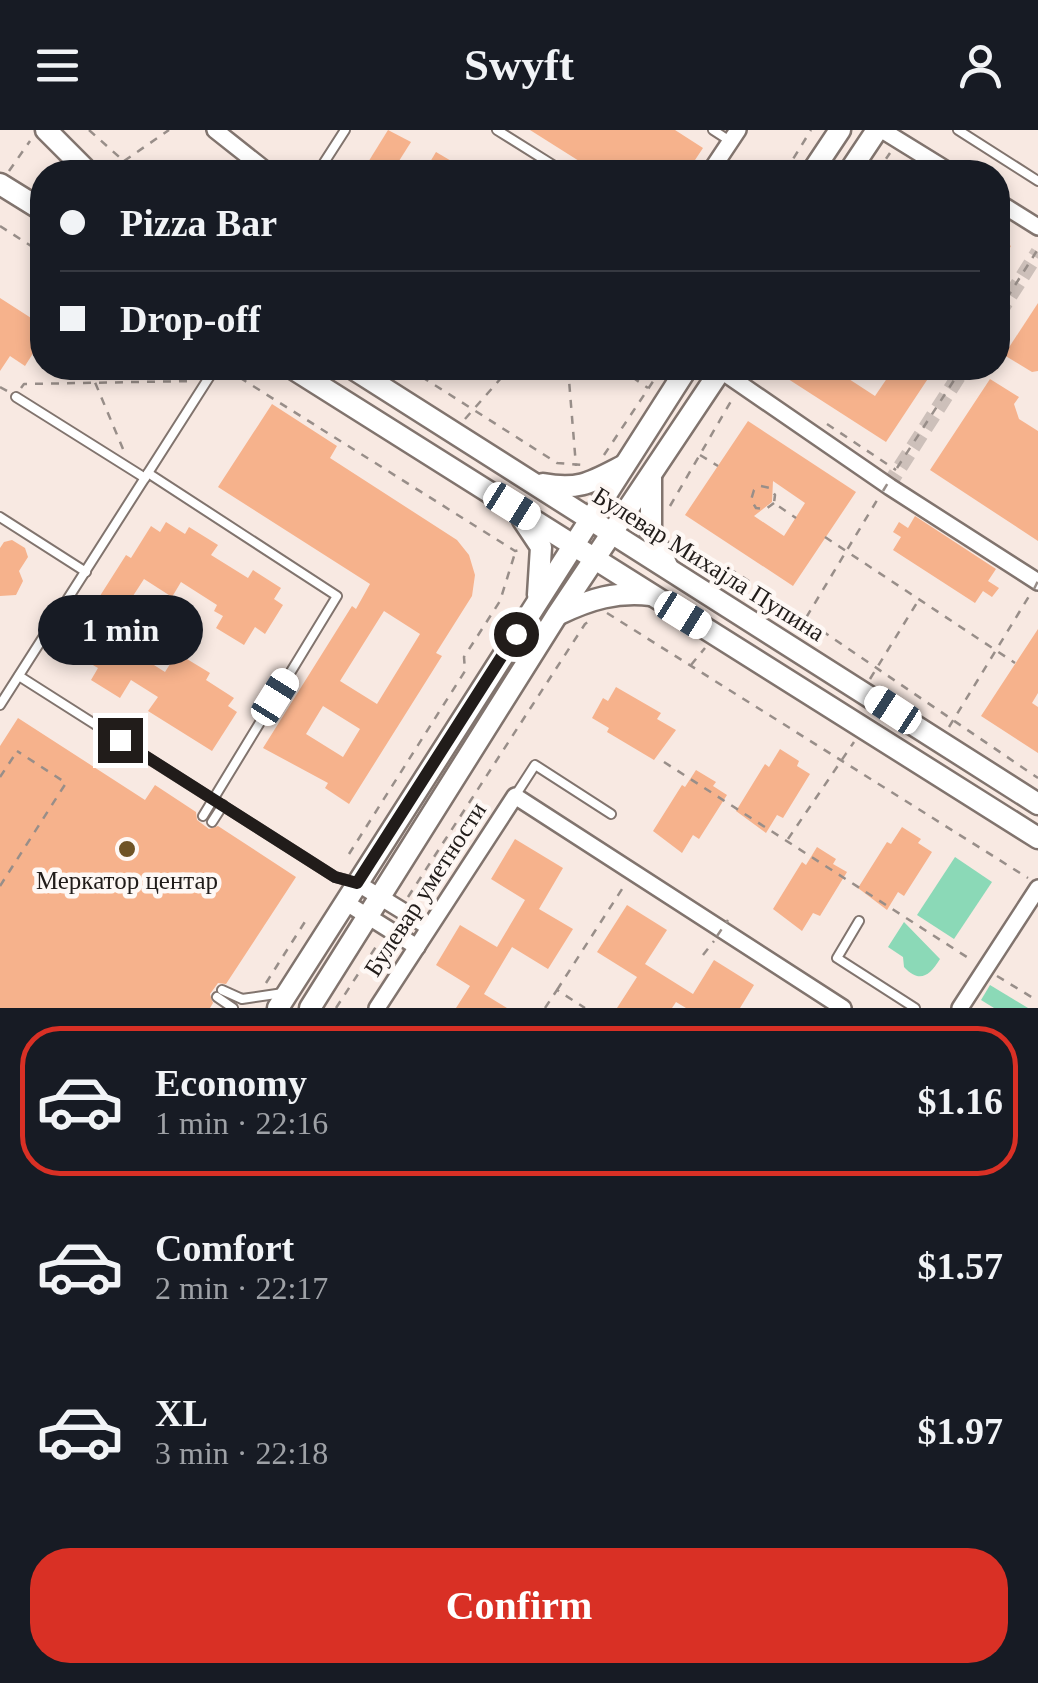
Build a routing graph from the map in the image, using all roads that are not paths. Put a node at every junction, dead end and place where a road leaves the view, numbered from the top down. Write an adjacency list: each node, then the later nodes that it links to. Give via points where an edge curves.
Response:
1 (215, 130): 11 (street)
2 (345, 130): 12 (lane)
3 (498, 130): 13 (lane)
4 (713, 130): 9 (lane)
5 (840, 130): 15 (main road)
6 (879, 130): 16 (main road); 17 (street)
7 (958, 130): 18 (lane)
8 (41, 131): 10 (main road)
9 (734, 136): 14 (street)
10 (74, 160)
11 (253, 160)
12 (326, 160)
13 (545, 160)
14 (718, 160)
15 (820, 160)
16 (858, 160)
17 (930, 160)
18 (1005, 160)
19 (1010, 163): 21 (lane)
20 (2, 180): 22 (main road)
21 (1038, 181)
22 (30, 201)
23 (1010, 210): 24 (street)
24 (1038, 227)
25 (207, 380): 33 (lane)
26 (311, 380): 36 (main road)
27 (371, 380): 35 (main road, Булевар Михајла Пупина)
28 (674, 380): 32 (main road, via 658,394)
29 (714, 380): 34 (main road, Булевар уметности)
30 (736, 380): 44 (street)
31 (16, 397): 33 (lane)
32 (625, 465): 35 (main road, via 580,486); 38 (main road)
33 (147, 476): 43 (lane); 51 (lane, via 337,596)
34 (652, 476): 39 (main road, Булевар уметности); 42 (main road, via 652,531)
35 (529, 480): 38 (main road, Булевар Михајла Пупина)
36 (512, 506): 40 (main road); 46 (main road, via 541,547)
37 (0, 517): 43 (lane)
38 (590, 518): 39 (main road, Булевар Михајла Пупина); 40 (main road)
39 (614, 533): 41 (main road, Булевар уметности); 42 (main road, Булевар Михајла Пупина)
40 (572, 544): 41 (main road); 46 (main road)
41 (595, 559): 45 (main road); 47 (main road, Булевар уметности)
42 (668, 567): 52 (main road, Булевар Михајла Пупина)
43 (86, 572): 48 (lane)
44 (1036, 584)
45 (652, 595): 47 (main road, via 605,596); 55 (main road)
46 (537, 601): 57 (main road)
47 (557, 615): 59 (main road, Булевар уметности)
48 (19, 676): 49 (lane); 51 (lane)
49 (0, 704)
50 (514, 796): 54 (lane, via 535,766); 63 (street, Булевар уметности); 69 (street)
51 (213, 798): 53 (lane); 53 (lane, via 207,819)
52 (1038, 804)
53 (223, 805): 56 (lane)
54 (611, 814)
55 (1038, 838)
56 (335, 877): 57 (lane); 60 (lane)
57 (357, 883): 59 (street); 60 (main road)
58 (1038, 886): 71 (street)
59 (380, 897): 61 (main road, Булевар уметности); 63 (street)
60 (345, 902): 61 (street); 65 (main road)
61 (368, 916): 64 (street); 67 (main road, Булевар уметности)
62 (859, 921): 70 (lane, via 837,958)
63 (430, 928): 64 (street, Булевар уметности)
64 (417, 947): 68 (street, Булевар уметности)
65 (283, 1000): 66 (lane, via 219,994)
66 (233, 1008)
67 (310, 1008)
68 (377, 1008)
69 (843, 1008)
70 (915, 1008)
71 (960, 1008)

